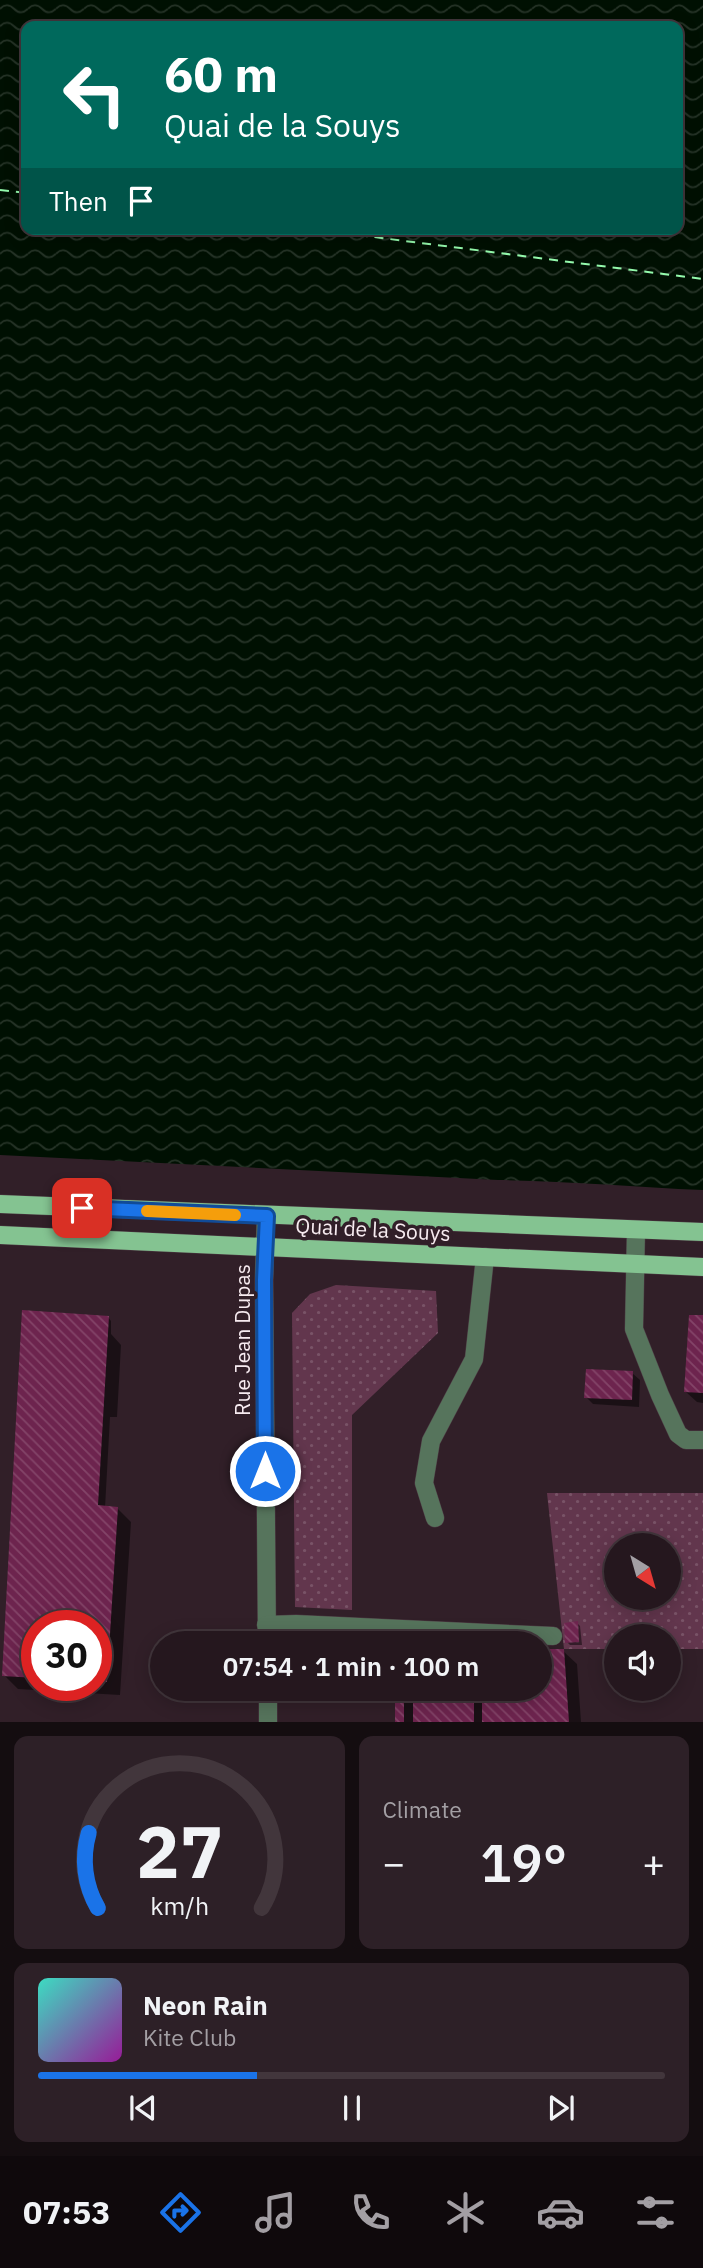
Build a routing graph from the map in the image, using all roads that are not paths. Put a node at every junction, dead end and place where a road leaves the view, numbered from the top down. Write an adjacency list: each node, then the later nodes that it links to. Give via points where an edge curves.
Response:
1 (0, 1209): 2 (main road, Quai de la Souys)
2 (267, 1216): 3 (main road, Quai de la Souys); 6 (street, Rue Jean Dupas)
3 (636, 1230): 4 (main road, Quai de la Souys); 8 (street)
4 (703, 1232)
5 (0, 1234): 6 (main road, Quai de la Souys)
6 (265, 1247): 7 (main road, Quai de la Souys); 12 (street, Rue Jean Dupas)
7 (485, 1257): 8 (main road, Quai de la Souys); 11 (street, via 474,1359 431,1441 424,1483)
8 (635, 1264): 9 (main road, Quai de la Souys); 10 (street, via 634,1329 678,1434 686,1440)
9 (703, 1267)
10 (703, 1440)
11 (435, 1518)
12 (266, 1625): 13 (street, Rue Jean Dupas); 14 (street)
13 (266, 1631)
14 (553, 1636)
15 (268, 1701): 16 (street)
16 (268, 1722)

